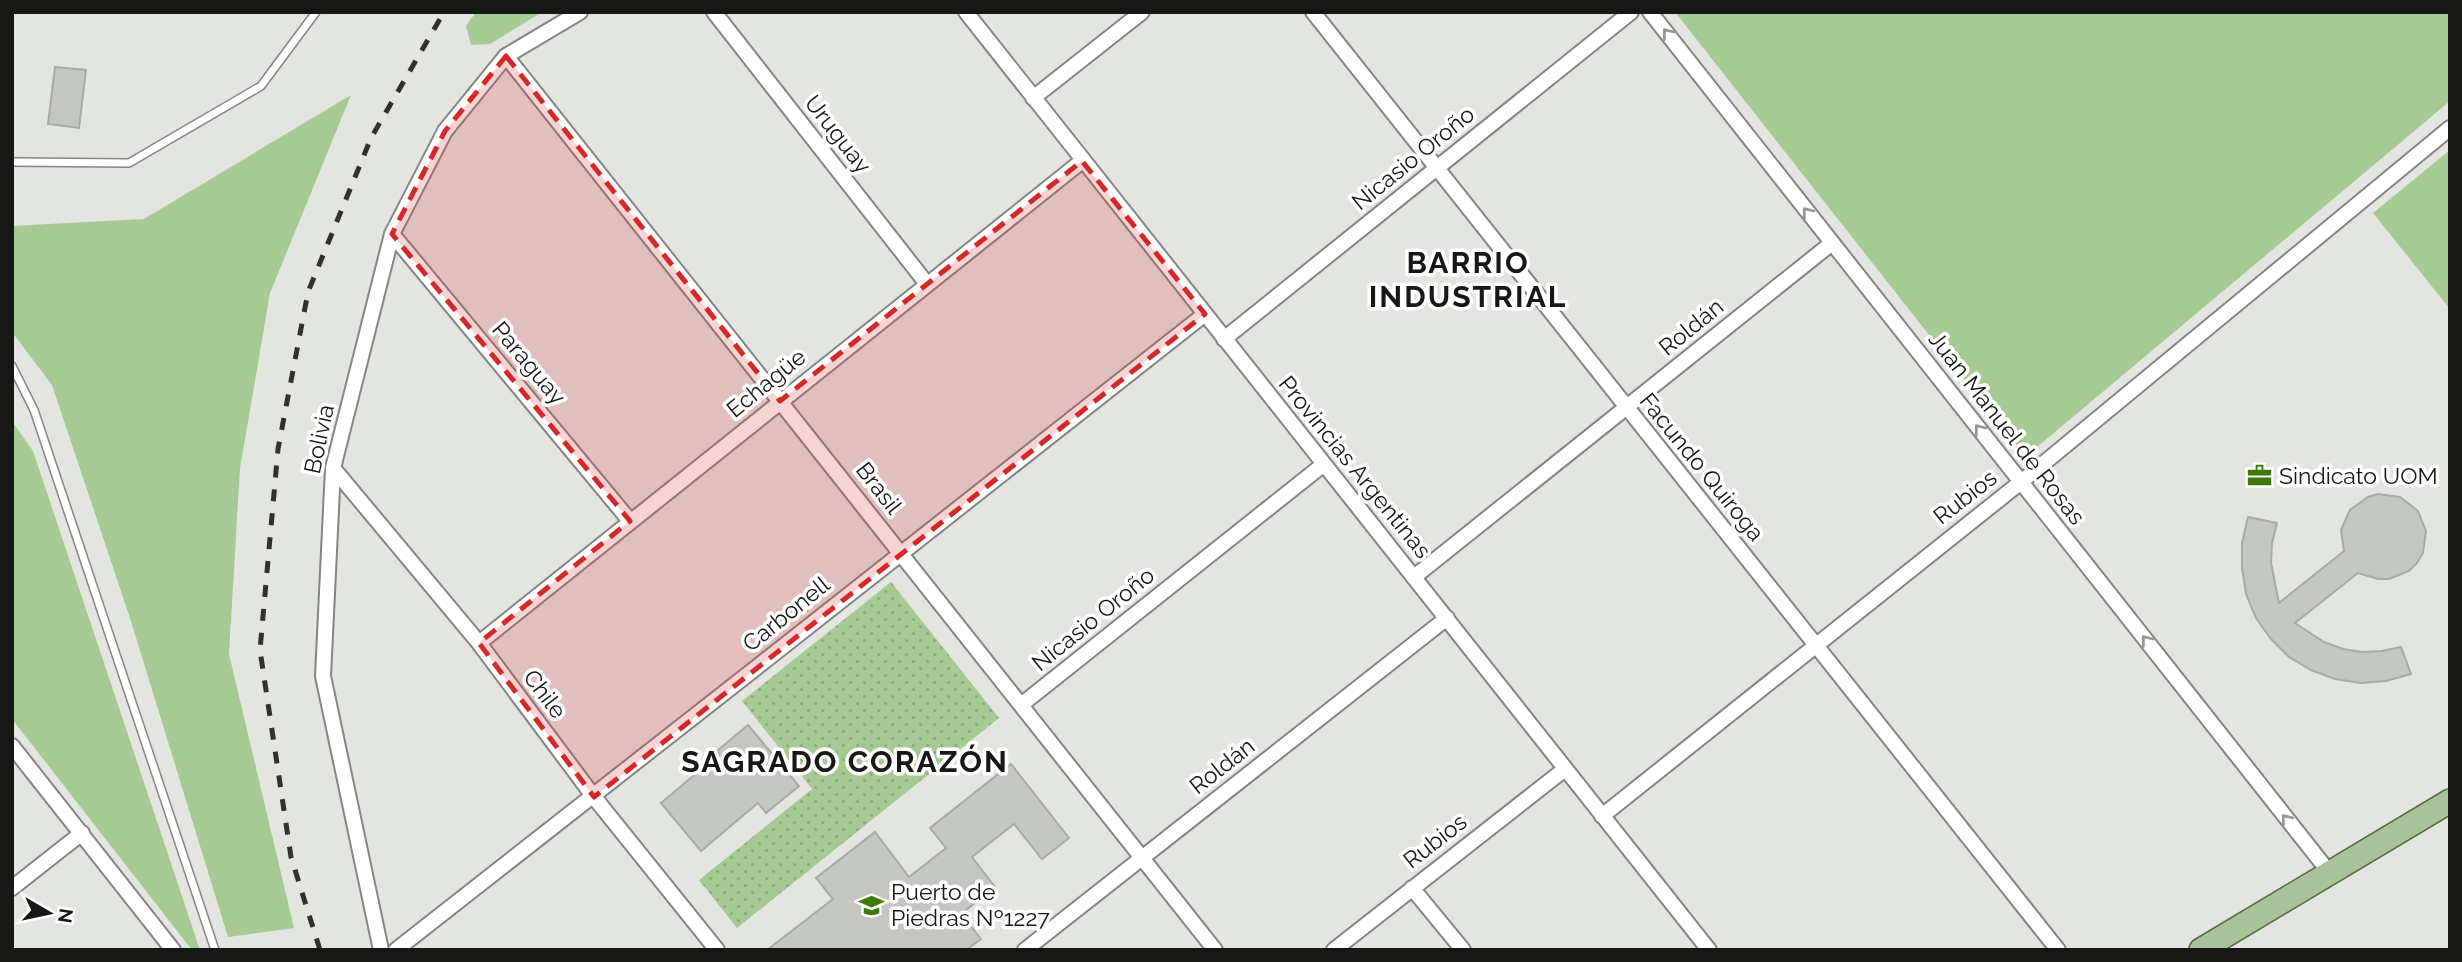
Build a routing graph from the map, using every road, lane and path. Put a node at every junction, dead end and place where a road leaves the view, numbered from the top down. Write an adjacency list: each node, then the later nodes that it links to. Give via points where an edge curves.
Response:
1 (316, 12): 13 (lane, via 261,86 129,163)
2 (580, 12): 9 (street, Bolivia)
3 (714, 12): 17 (street, Uruguay)
4 (966, 12): 10 (street, Provincias Argentinas)
5 (1142, 12): 10 (street)
6 (1313, 12): 14 (street, Facundo Quiroga)
7 (1631, 12): 14 (street, Nicasio Oroño)
8 (1650, 12): 16 (street, Juan Manuel de Rosas, one-way to 8)
9 (506, 56): 15 (street, Bolivia, via 445,131); 21 (street, Brasil)
10 (1033, 98): 12 (street, Provincias Argentinas)
11 (2450, 128): 25 (street, Rubios)
12 (1082, 161): 17 (street, Echagüe); 18 (street, Provincias Argentinas)
13 (12, 162)
14 (1437, 169): 19 (street, Nicasio Oroño); 22 (street, Facundo Quiroga)
15 (392, 234): 24 (street, Bolivia); 26 (street, Paraguay)
16 (1832, 243): 22 (street, Roldán); 25 (street, Juan Manuel de Rosas, one-way to 16)
17 (927, 284): 21 (street, Echagüe)
18 (1205, 314): 19 (street, Provincias Argentinas); 27 (street, Carbonell)
19 (1224, 339): 23 (street, Provincias Argentinas)
20 (12, 366): 45 (lane, via 34,410)
21 (780, 401): 26 (street, Echagüe); 27 (street, Brasil)
22 (1626, 408): 28 (street, Roldán); 31 (street, Facundo Quiroga)
23 (1324, 464): 28 (street, Provincias Argentinas); 32 (street, Nicasio Oroño)
24 (333, 468): 30 (street, Chile); 46 (street, Bolivia, via 323,676)
25 (2021, 482): 31 (street, Rubios); 40 (street, Juan Manuel de Rosas, one-way to 25)
26 (630, 521): 30 (street, Echagüe)
27 (900, 552): 32 (street, Brasil); 35 (street, Carbonell)
28 (1414, 577): 29 (street, Provincias Argentinas)
29 (1447, 618): 34 (street, Provincias Argentinas); 39 (street, Roldán)
30 (479, 643): 35 (street, Chile)
31 (1815, 645): 37 (street, Rubios); 53 (street, Facundo Quiroga)
32 (1021, 705): 39 (street, Brasil)
33 (12, 746): 38 (street)
34 (1565, 769): 37 (street, Provincias Argentinas); 42 (street, Rubios)
35 (594, 797): 43 (street, Chile); 47 (street, Carbonell)
36 (2450, 801): 40 (main road)
37 (1602, 816): 52 (street, Provincias Argentinas)
38 (82, 833): 41 (street); 44 (street)
39 (1143, 857): 48 (street, Roldán); 49 (street, Brasil)
40 (2329, 872): 54 (main road)
41 (12, 888)
42 (1412, 888): 50 (street, Rubios); 51 (street)
43 (713, 949)
44 (173, 950)
45 (215, 950)
46 (380, 950)
47 (396, 950)
48 (1025, 950)
49 (1215, 950)
50 (1334, 950)
51 (1463, 950)
52 (1709, 950)
53 (2058, 950)
54 (2201, 950)

